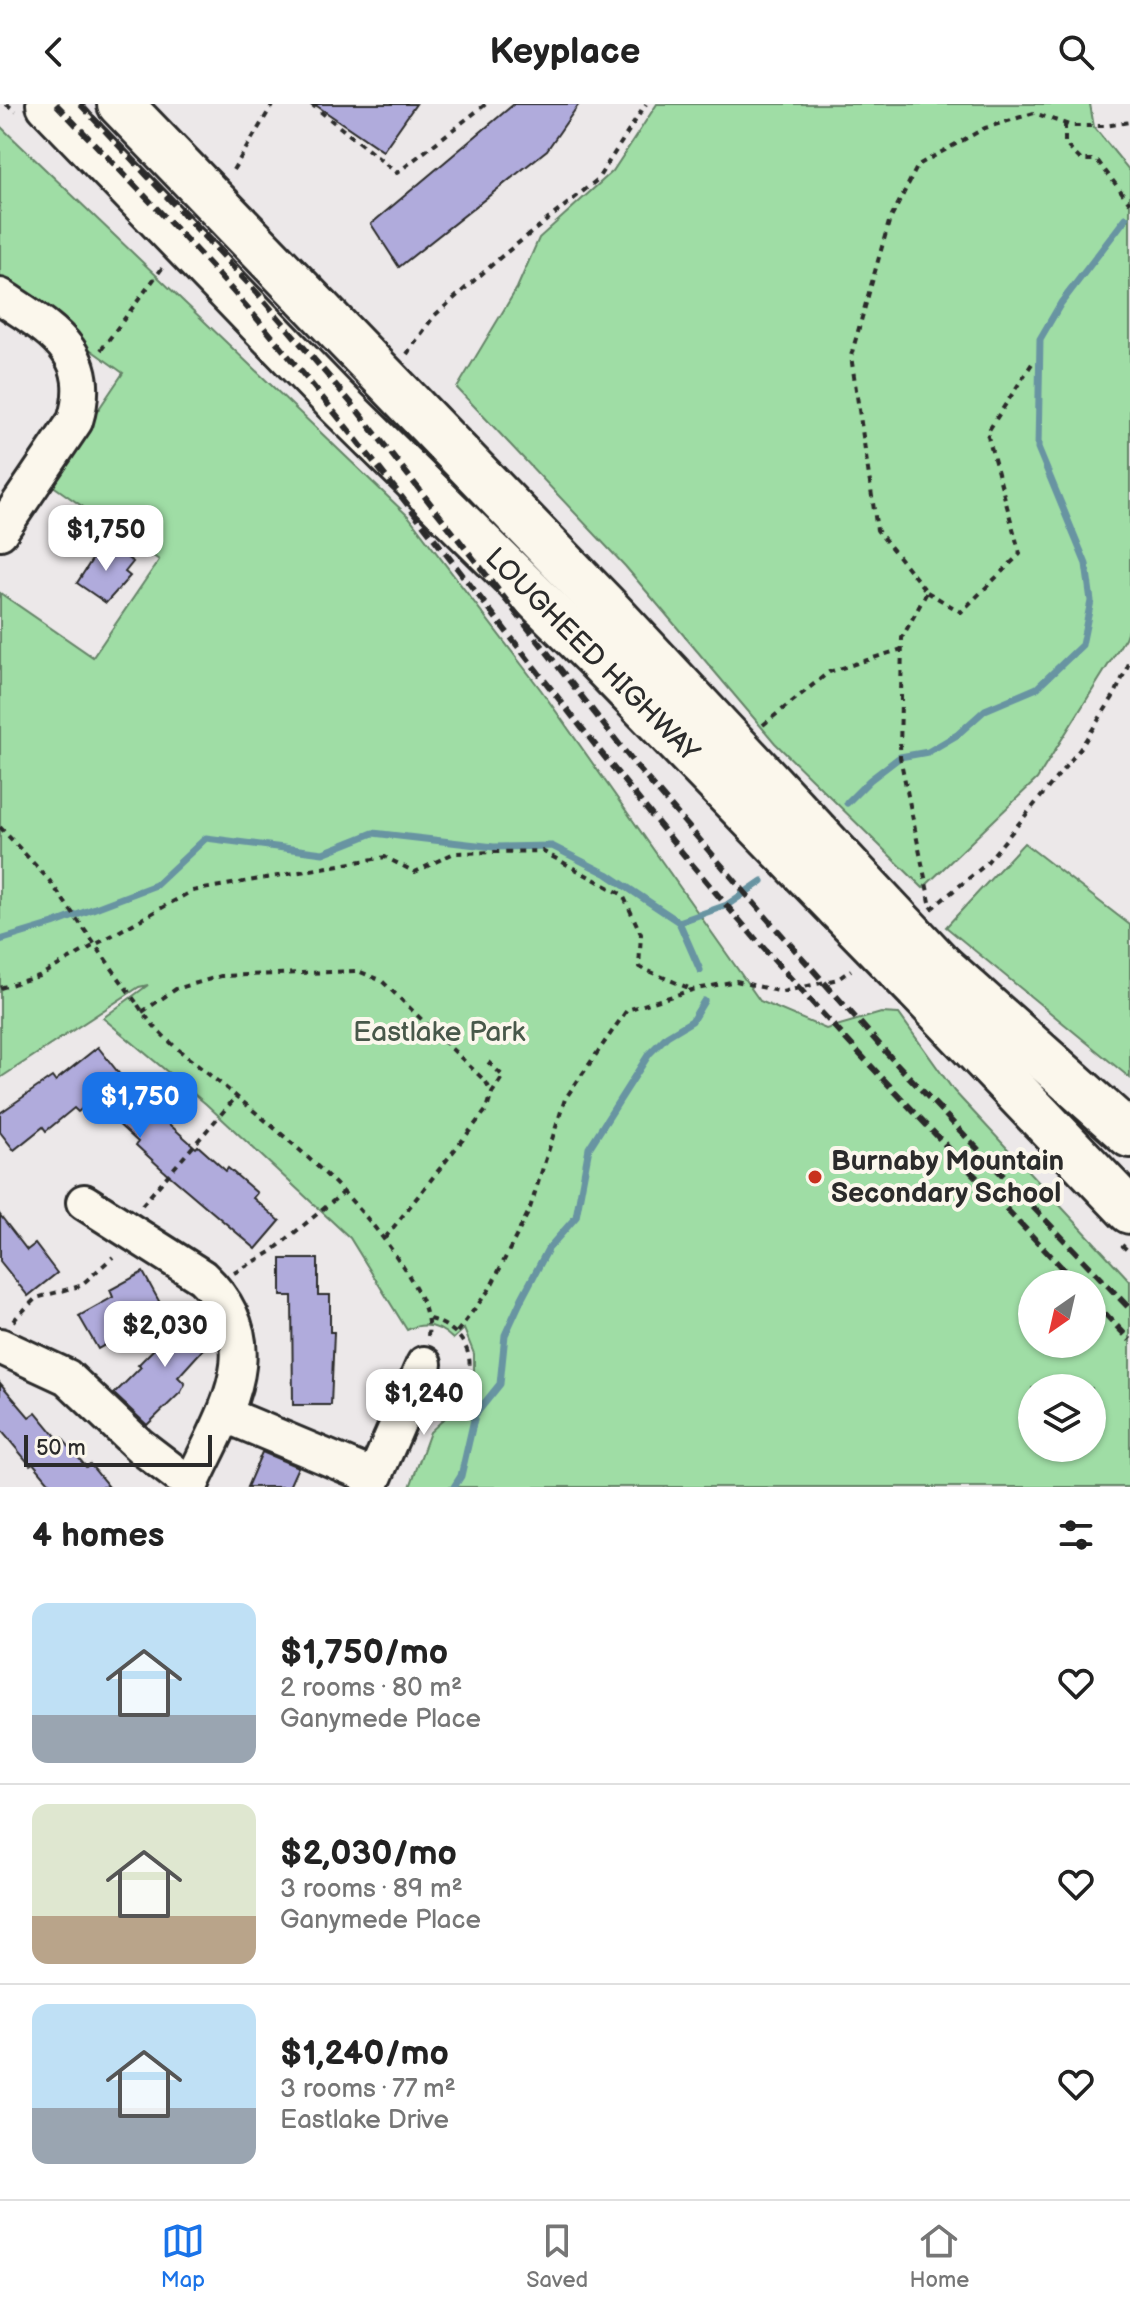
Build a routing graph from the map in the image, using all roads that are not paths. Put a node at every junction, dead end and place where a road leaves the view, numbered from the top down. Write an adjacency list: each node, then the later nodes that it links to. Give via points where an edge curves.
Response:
1 (49, 104): 5 (main road, LOUGHEED HIGHWAY, via 345,411 630,692)
2 (120, 104): 5 (main road, LOUGHEED HIGHWAY, via 605,606)
3 (0, 296): 4 (street, via 45,326 73,355 81,377 75,421)
4 (0, 532)
5 (852, 896): 6 (main road, LOUGHEED HIGHWAY, bridge)
6 (930, 978): 7 (main road, LOUGHEED HIGHWAY); 9 (main road, LOUGHEED HIGHWAY)
7 (1130, 1135)
8 (84, 1202): 12 (street, via 211,1286 229,1313 240,1360)
9 (1130, 1211)
10 (4, 1335): 14 (street, via 67,1377)
11 (424, 1364): 13 (street)
12 (226, 1415): 13 (street); 14 (street)
13 (372, 1482)
14 (191, 1486)

